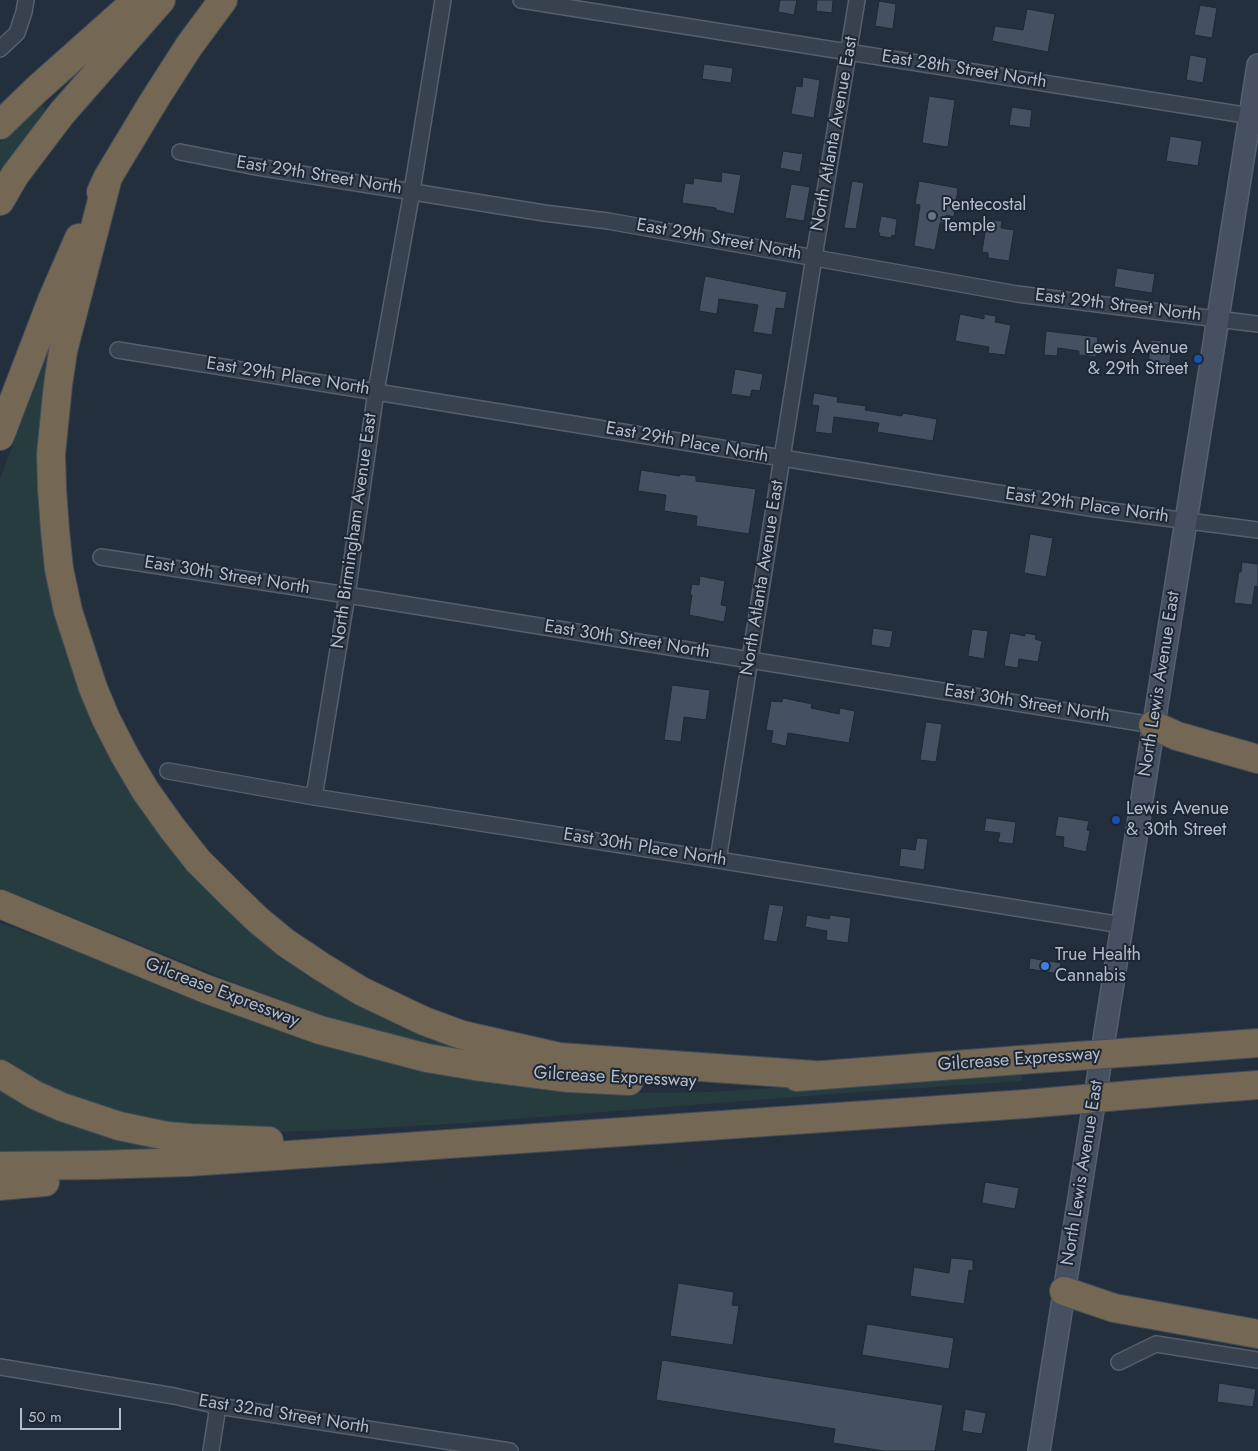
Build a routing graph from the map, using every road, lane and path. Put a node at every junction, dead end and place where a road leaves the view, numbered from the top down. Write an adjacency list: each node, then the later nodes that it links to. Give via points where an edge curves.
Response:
1 (26, 0): 8 (street, via 17,33)
2 (136, 0): 12 (highway)
3 (161, 0): 16 (highway, via 62,113)
4 (223, 0): 14 (highway, via 189,46)
5 (443, 0): 15 (street, North Birmingham Avenue East)
6 (521, 0): 9 (street, East 28th Street North)
7 (857, 0): 9 (street, North Atlanta Avenue East)
8 (0, 49)
9 (848, 51): 11 (street, East 28th Street North); 17 (street, North Atlanta Avenue East)
10 (1258, 65): 11 (main road, North Lewis Avenue East)
11 (1254, 117): 18 (main road, North Lewis Avenue East)
12 (0, 126)
13 (180, 152): 15 (street, East 29th Street North)
14 (108, 177): 22 (highway, via 70,255); 39 (highway, via 63,351 52,454 55,530 68,611 93,688 125,756 172,828 232,896 286,943 361,991 424,1021 462,1035 559,1057)
15 (412, 191): 17 (street, East 29th Street North); 21 (street, North Birmingham Avenue East)
16 (0, 201)
17 (814, 257): 18 (street, East 29th Street North, via 1017,294); 23 (street, North Atlanta Avenue East)
18 (1218, 319): 19 (street, East 29th Street North); 24 (main road, North Lewis Avenue East)
19 (1258, 324)
20 (118, 350): 21 (street, East 29th Place North)
21 (376, 391): 23 (street, East 29th Place North); 27 (street, North Birmingham Avenue East)
22 (0, 436)
23 (782, 459): 24 (street, East 29th Place North); 28 (street, North Atlanta Avenue East)
24 (1186, 521): 25 (street, East 29th Place North); 29 (main road, North Lewis Avenue East)
25 (1258, 530)
26 (101, 557): 27 (street, East 30th Street North)
27 (347, 595): 28 (street, East 30th Street North); 33 (street, North Birmingham Avenue East)
28 (749, 660): 29 (street, East 30th Street North); 34 (street, North Atlanta Avenue East)
29 (1153, 725): 30 (highway, via 1178,725); 31 (highway, via 1177,736); 36 (main road, North Lewis Avenue East)
30 (1258, 748)
31 (1258, 759)
32 (168, 771): 33 (street, East 30th Place North)
33 (314, 797): 34 (street, East 30th Place North)
34 (718, 860): 36 (street, East 30th Place North)
35 (0, 904): 39 (highway, Gilcrease Expressway, via 270,1013 320,1030 427,1058 526,1074 613,1081 715,1082)
36 (1122, 926): 45 (main road, North Lewis Avenue East)
37 (1258, 1043): 39 (highway, Gilcrease Expressway, bridge)
38 (0, 1074): 41 (highway, via 35,1095 91,1118 167,1136)
39 (814, 1075)
40 (1258, 1085): 41 (highway, bridge)
41 (432, 1146): 42 (highway)
42 (348, 1151): 43 (highway, via 189,1162); 44 (highway)
43 (0, 1166)
44 (0, 1186)
45 (1064, 1291): 46 (highway); 47 (highway, via 1114,1308); 54 (main road, North Lewis Avenue East)
46 (1258, 1320)
47 (1258, 1334)
48 (1258, 1360): 49 (street, via 1156,1344)
49 (1119, 1362)
50 (0, 1367): 51 (street, East 32nd Street North)
51 (218, 1406): 52 (street); 53 (street, East 32nd Street North)
52 (211, 1451)
53 (510, 1451)
54 (1039, 1451)

